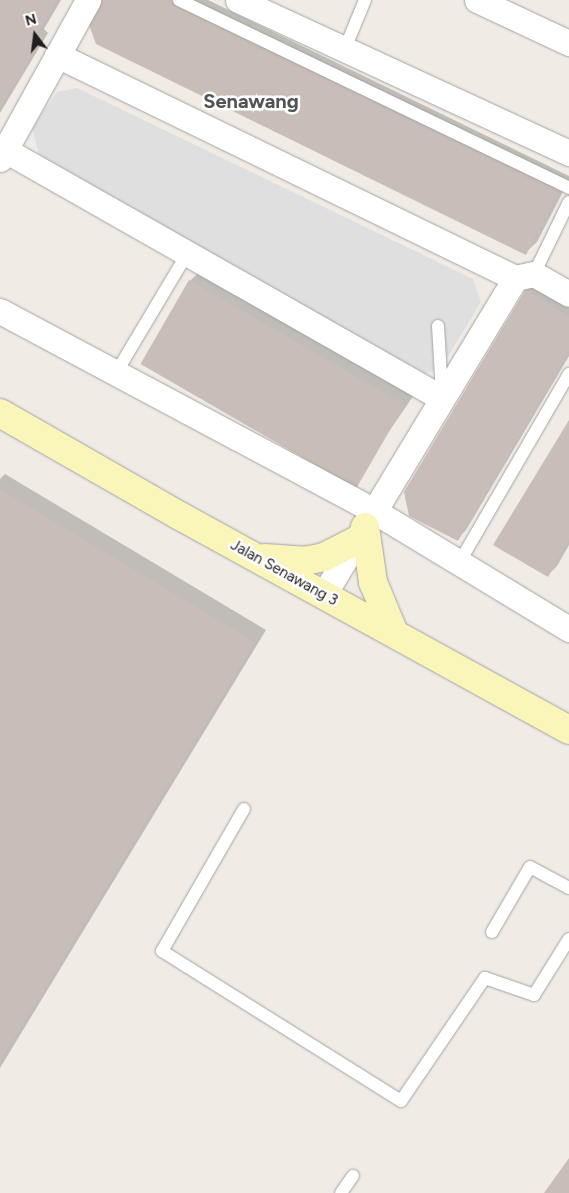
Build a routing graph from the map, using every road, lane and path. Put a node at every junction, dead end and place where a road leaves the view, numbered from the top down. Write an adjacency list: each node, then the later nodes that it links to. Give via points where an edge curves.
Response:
1 (88, 0): 8 (street)
2 (178, 0): 11 (lane)
3 (238, 0): 7 (street)
4 (365, 0): 7 (lane)
5 (477, 0): 6 (street)
6 (569, 43)
7 (344, 51): 9 (street)
8 (57, 55): 10 (street); 14 (street)
9 (569, 153)
10 (2, 154): 13 (street)
11 (569, 188)
12 (569, 202): 14 (lane)
13 (187, 254): 18 (lane); 20 (street)
14 (525, 276): 15 (street); 20 (street)
15 (569, 294)
16 (0, 311): 18 (street)
17 (438, 326): 20 (lane)
18 (116, 373): 22 (street)
19 (569, 374): 24 (lane)
20 (442, 398): 22 (street)
21 (0, 413): 23 (street, Jalan Senawang 3)
22 (365, 526): 23 (street, via 324,557 304,561); 24 (street); 25 (street); 27 (street, via 373,582)
23 (256, 557): 25 (street, Jalan Senawang 3)
24 (459, 563): 26 (street)
25 (324, 594): 27 (street, Jalan Senawang 3)
26 (567, 623)
27 (394, 633): 28 (street, Jalan Senawang 3)
28 (569, 730)
29 (244, 809): 32 (lane, via 162,951 401,1101 484,978 534,995)
30 (569, 888): 31 (lane, via 530,867)
31 (492, 932)
32 (569, 939)
33 (353, 1176): 34 (lane)
34 (341, 1193)

